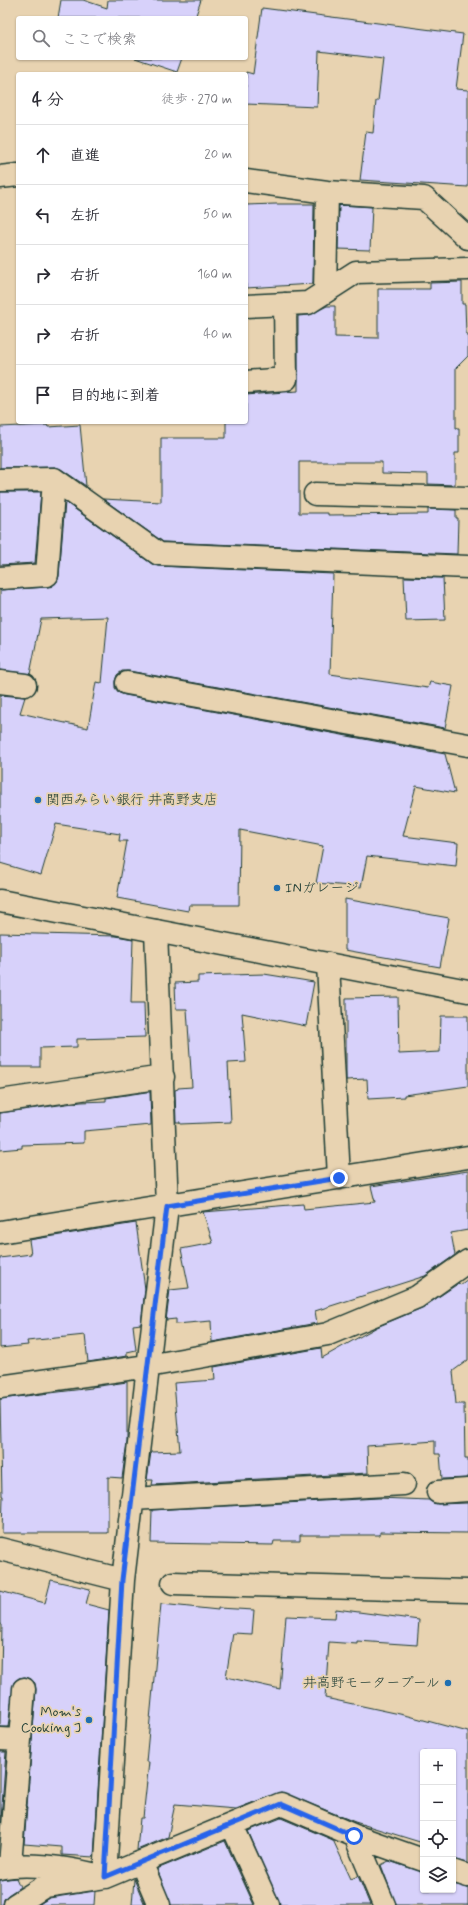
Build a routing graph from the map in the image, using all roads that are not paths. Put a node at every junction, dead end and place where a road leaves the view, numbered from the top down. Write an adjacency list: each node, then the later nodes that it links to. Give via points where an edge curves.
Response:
1 (16, 175): 2 (street)
2 (0, 177)
3 (248, 181): 4 (street)
4 (327, 192): 5 (street, via 424,198); 7 (street)
5 (468, 238)
6 (468, 269): 7 (street, via 356,272)
7 (325, 292): 8 (street, via 308,303)
8 (286, 304): 9 (street); 10 (street, via 286,379)
9 (248, 306)
10 (248, 382)
11 (54, 479): 12 (street); 15 (street, via 159,554); 16 (street, via 47,575)
12 (0, 480)
13 (316, 494): 14 (street)
14 (468, 498)
15 (468, 567)
16 (0, 578)
17 (0, 682): 19 (street)
18 (127, 683): 20 (street)
19 (24, 685)
20 (468, 746)
21 (0, 901): 22 (street)
22 (156, 931): 23 (street); 25 (street)
23 (328, 964): 24 (street); 28 (street)
24 (468, 992)
25 (163, 1077): 26 (street); 29 (street)
26 (0, 1101)
27 (468, 1157): 28 (street)
28 (339, 1178): 29 (street)
29 (167, 1206): 30 (street); 32 (street)
30 (0, 1232)
31 (468, 1261): 32 (street, via 417,1297 328,1334)
32 (148, 1366): 33 (street); 37 (street)
33 (0, 1387)
34 (404, 1484): 37 (street)
35 (468, 1490): 36 (street)
36 (438, 1492)
37 (132, 1499): 39 (street)
38 (0, 1549): 39 (street)
39 (122, 1580): 51 (street)
40 (173, 1583): 41 (street)
41 (468, 1591)
42 (24, 1689): 43 (street)
43 (10, 1740): 48 (street)
44 (232, 1824): 45 (street, via 281,1804); 47 (street); 54 (street)
45 (354, 1836): 46 (street); 55 (street)
46 (420, 1859)
47 (141, 1862): 51 (street); 53 (street)
48 (5, 1867): 51 (street, via 66,1868)
49 (456, 1871): 50 (street)
50 (468, 1876)
51 (105, 1877): 52 (street, via 45,1886)
52 (15, 1905)
53 (159, 1905)
54 (268, 1905)
55 (384, 1905)

